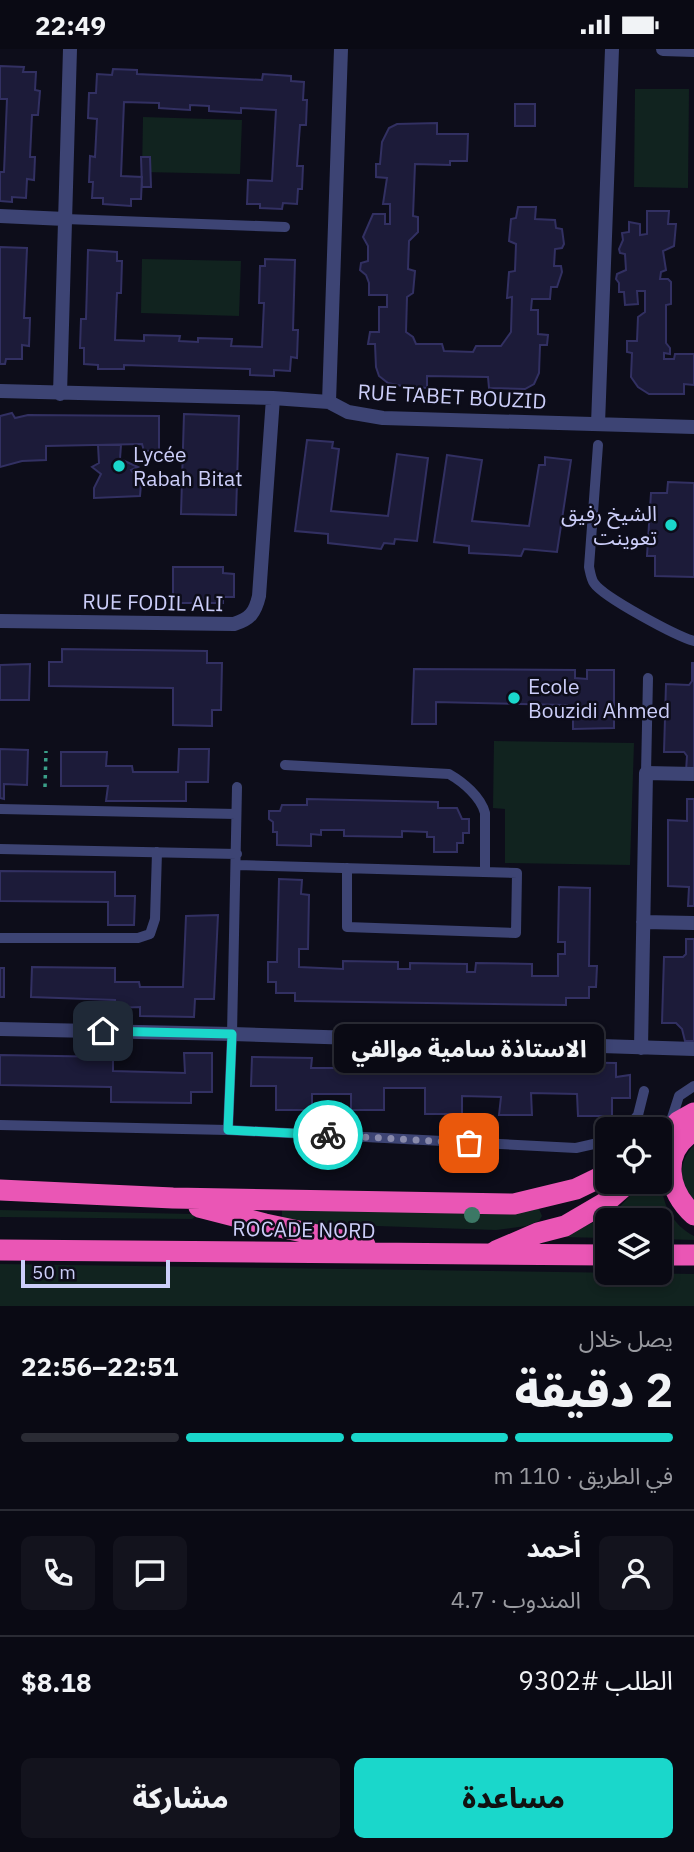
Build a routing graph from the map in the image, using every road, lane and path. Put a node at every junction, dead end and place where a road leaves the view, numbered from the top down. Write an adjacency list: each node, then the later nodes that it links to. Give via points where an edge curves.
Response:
1 (70, 49): 7 (street)
2 (341, 49): 12 (street)
3 (612, 49): 13 (street)
4 (663, 49): 5 (street)
5 (694, 50)
6 (0, 216): 7 (street)
7 (65, 219): 8 (lane); 10 (street)
8 (285, 227)
9 (0, 391): 10 (street, RUE TABET BOUZID)
10 (60, 394): 11 (street, RUE TABET BOUZID)
11 (273, 398): 12 (street, RUE TABET BOUZID); 16 (street, RUE FODIL ALI, via 259,596 249,619 234,624)
12 (330, 402): 13 (street, RUE TABET BOUZID, via 348,412 383,418)
13 (598, 424): 14 (street, RUE TABET BOUZID)
14 (694, 427)
15 (598, 445): 17 (lane, via 589,567 594,583 604,593)
16 (0, 621)
17 (694, 641)
18 (648, 678): 21 (lane)
19 (46, 751): 23 (path)
20 (285, 765): 31 (lane, via 449,774 459,779 485,813)
21 (646, 773): 22 (street); 32 (street)
22 (694, 774)
23 (45, 787)
24 (237, 787): 26 (lane)
25 (0, 810): 26 (lane)
26 (236, 814): 29 (lane)
27 (0, 849): 28 (lane)
28 (157, 852): 29 (lane); 34 (lane, via 155,919 150,934 138,938)
29 (237, 859): 30 (lane); 36 (lane)
30 (347, 868): 31 (lane); 31 (lane, via 347,927 516,933 517,873)
31 (485, 872)
32 (643, 922): 33 (street); 37 (street)
33 (694, 923)
34 (0, 938)
35 (0, 1029): 36 (street)
36 (232, 1034): 37 (street); 45 (lane)
37 (641, 1048): 38 (street)
38 (694, 1049)
39 (694, 1086): 43 (lane, via 679,1096)
40 (644, 1091): 42 (lane)
41 (694, 1113): 46 (highway)
42 (636, 1117)
43 (671, 1117)
44 (0, 1125): 45 (lane)
45 (228, 1130): 48 (lane, via 576,1148)
46 (672, 1131)
47 (694, 1131): 53 (highway, via 680,1143 671,1181)
48 (595, 1144)
49 (595, 1180): 52 (highway, via 514,1205)
50 (0, 1190): 52 (highway)
51 (615, 1194): 56 (highway, via 565,1226)
52 (173, 1198): 55 (highway, via 212,1211)
53 (694, 1215)
54 (0, 1249): 55 (highway, ROCADE NORD)
55 (408, 1254): 56 (highway, ROCADE NORD)
56 (488, 1254): 57 (highway, ROCADE NORD)
57 (595, 1255)
58 (672, 1255): 59 (highway)
59 (694, 1255)

